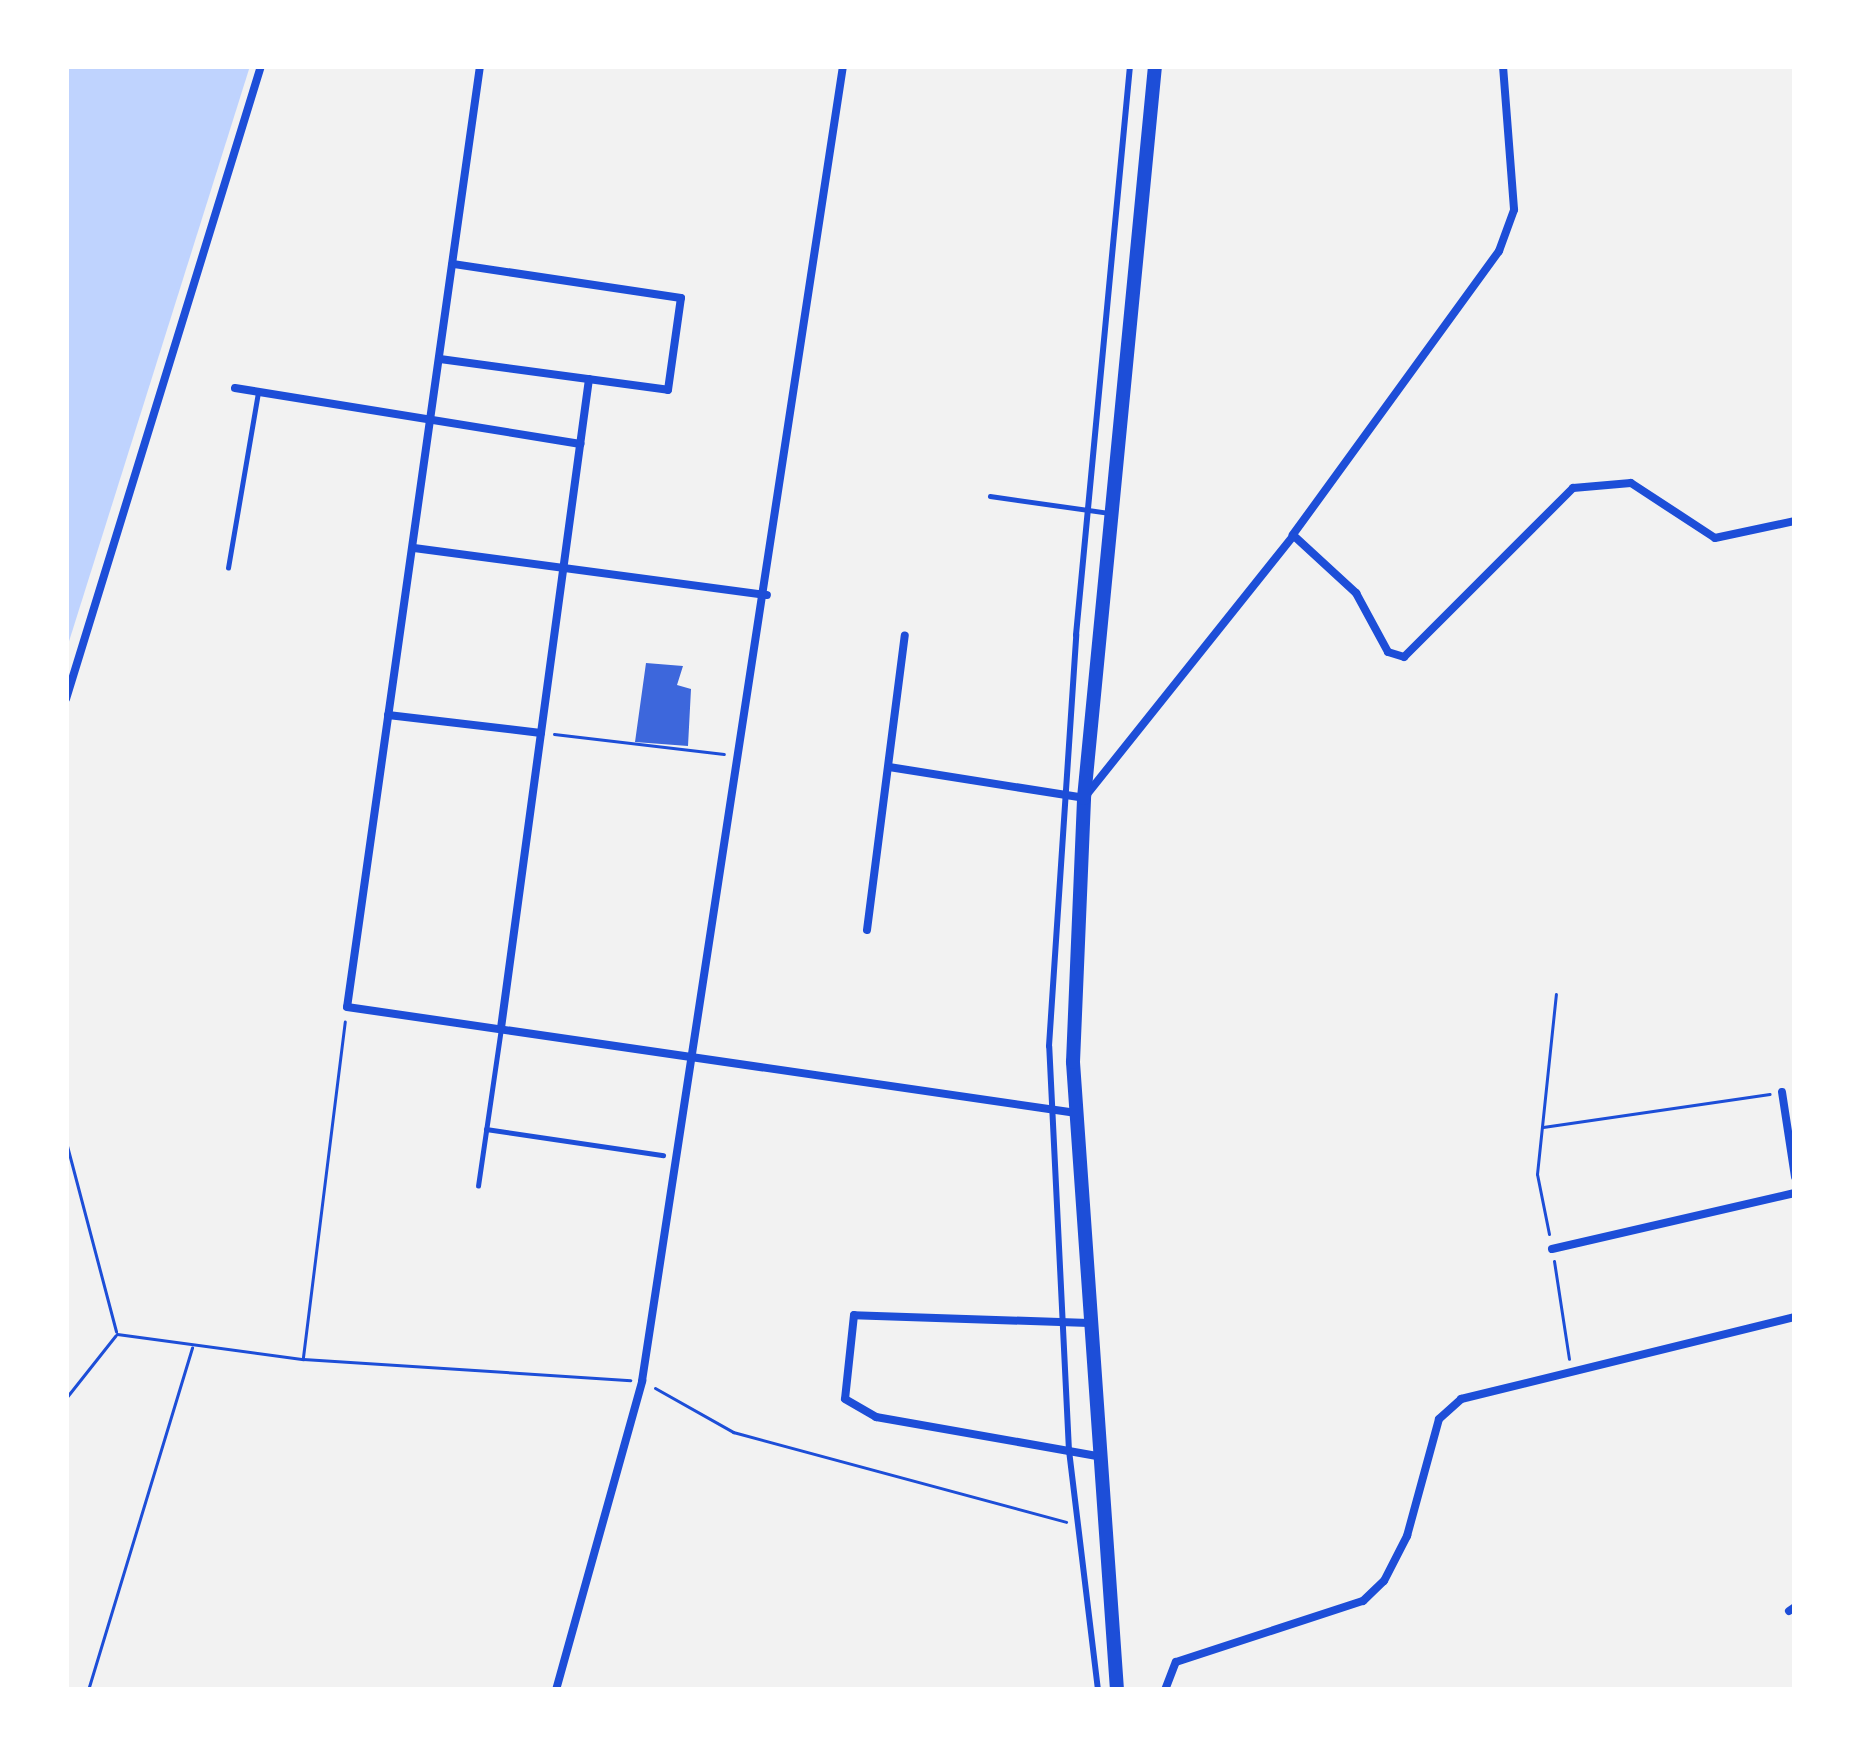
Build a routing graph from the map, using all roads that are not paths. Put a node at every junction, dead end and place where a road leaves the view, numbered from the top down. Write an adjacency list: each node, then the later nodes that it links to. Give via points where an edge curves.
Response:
1 (262, 66): 24 (street)
2 (480, 66): 7 (street)
3 (843, 66): 22 (street)
4 (1130, 66): 15 (street)
5 (1155, 66): 16 (main road)
6 (1503, 66): 18 (street, via 1514,210 1498,251)
7 (453, 264): 8 (street); 9 (street, via 681,298 668,390)
8 (440, 359): 9 (street); 12 (street)
9 (589, 379): 13 (street)
10 (235, 388): 11 (street)
11 (258, 392): 12 (street); 21 (lane)
12 (432, 416): 13 (street); 19 (street)
13 (580, 444): 20 (street)
14 (990, 496): 15 (lane)
15 (1088, 509): 16 (lane); 28 (street)
16 (1115, 514): 29 (main road)
17 (1795, 521): 18 (street, via 1715,538 1631,483 1573,488 1404,657 1388,652 1356,593)
18 (1293, 536): 29 (street)
19 (414, 548): 20 (street); 25 (street)
20 (563, 567): 22 (street); 26 (street)
21 (228, 568)
22 (767, 595): 32 (street)
23 (905, 635): 27 (street)
24 (66, 699)
25 (388, 715): 26 (street); 31 (street, via 347,1007)
26 (541, 733): 31 (street)
27 (890, 767): 28 (street); 30 (street)
28 (1065, 794): 29 (street); 34 (street)
29 (1084, 798): 35 (main road)
30 (867, 930)
31 (501, 1028): 32 (street); 36 (lane)
32 (697, 1056): 34 (street); 47 (street, via 642,1381)
33 (1782, 1092): 38 (street)
34 (1049, 1109): 35 (street); 44 (street)
35 (1076, 1113): 43 (main road)
36 (487, 1129): 37 (lane); 39 (lane)
37 (663, 1155)
38 (1795, 1177)
39 (478, 1186)
40 (1795, 1193): 41 (street)
41 (1552, 1249)
42 (1795, 1317): 50 (street, via 1461,1399 1439,1419 1407,1537 1384,1581 1363,1601 1176,1662)
43 (1092, 1323): 44 (street); 46 (main road)
44 (1066, 1324): 45 (street); 45 (street, via 854,1316 845,1400 876,1417)
45 (1069, 1451): 46 (street); 48 (street)
46 (1103, 1457): 49 (main road)
47 (556, 1690)
48 (1098, 1690)
49 (1117, 1690)
50 (1165, 1690)

